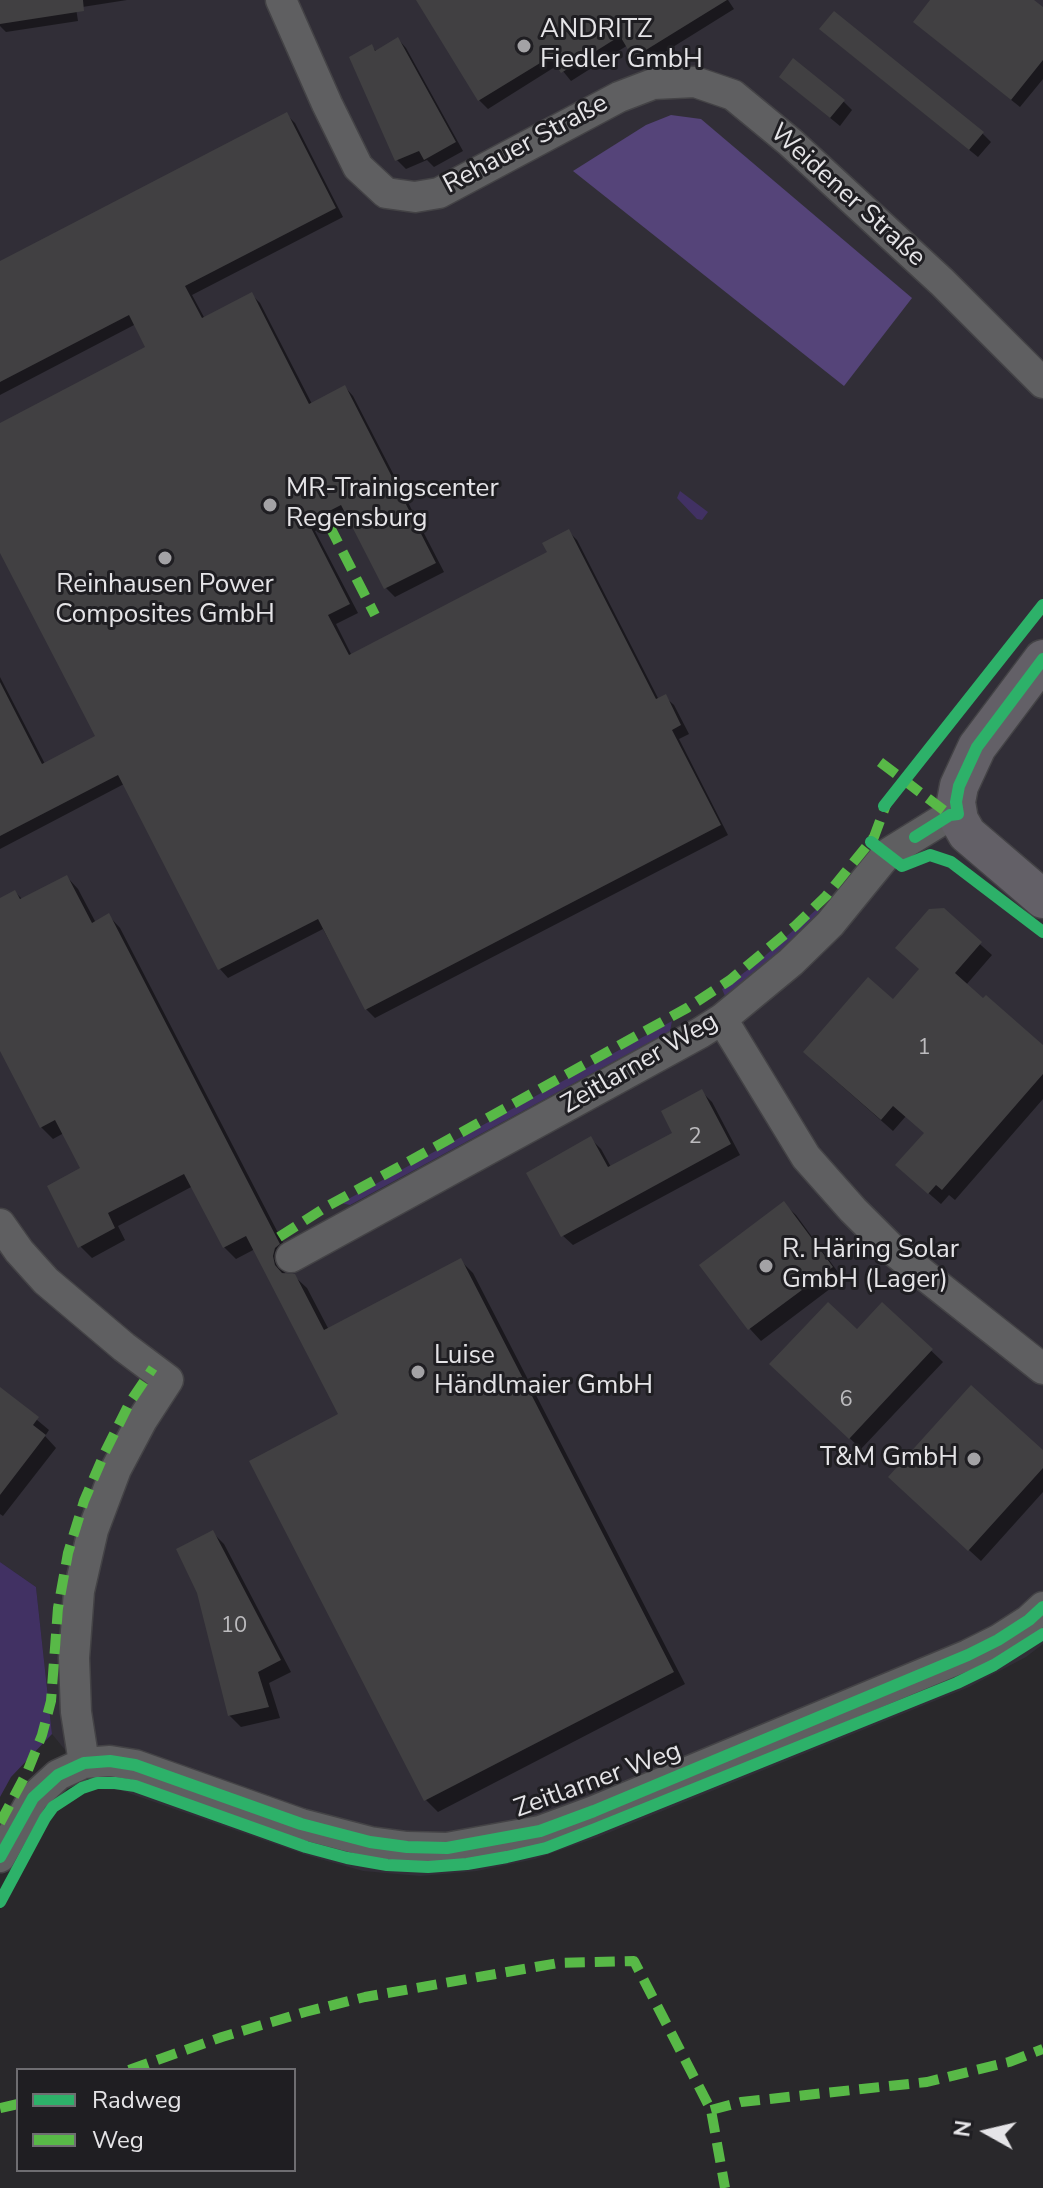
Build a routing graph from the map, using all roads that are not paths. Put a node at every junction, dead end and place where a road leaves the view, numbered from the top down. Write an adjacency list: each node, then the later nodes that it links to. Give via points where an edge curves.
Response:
1 (281, 0): 2 (street, Rehauer Straße, via 358,167 386,193 439,193)
2 (619, 97): 3 (street, Weidener Straße, via 653,84 695,82 733,95 942,282)
3 (1043, 383)
4 (1043, 659): 5 (main road, via 977,747 959,786)
5 (958, 814): 6 (main road, via 967,834); 7 (street, Zeitlarner Weg, via 887,854 830,924)
6 (1031, 889)
7 (722, 1019): 9 (street, Zeitlarner Weg); 10 (street, via 806,1157 853,1210 894,1251)
8 (0, 1224): 12 (street, via 46,1281 168,1380 116,1469 93,1530 79,1591 74,1658)
9 (291, 1257)
10 (1043, 1369)
11 (1043, 1607): 12 (street, Zeitlarner Weg, via 968,1655 594,1811 492,1841 447,1848 370,1842 301,1824 135,1765)
12 (84, 1763): 13 (street, via 58,1775 33,1798)
13 (0, 1857)

